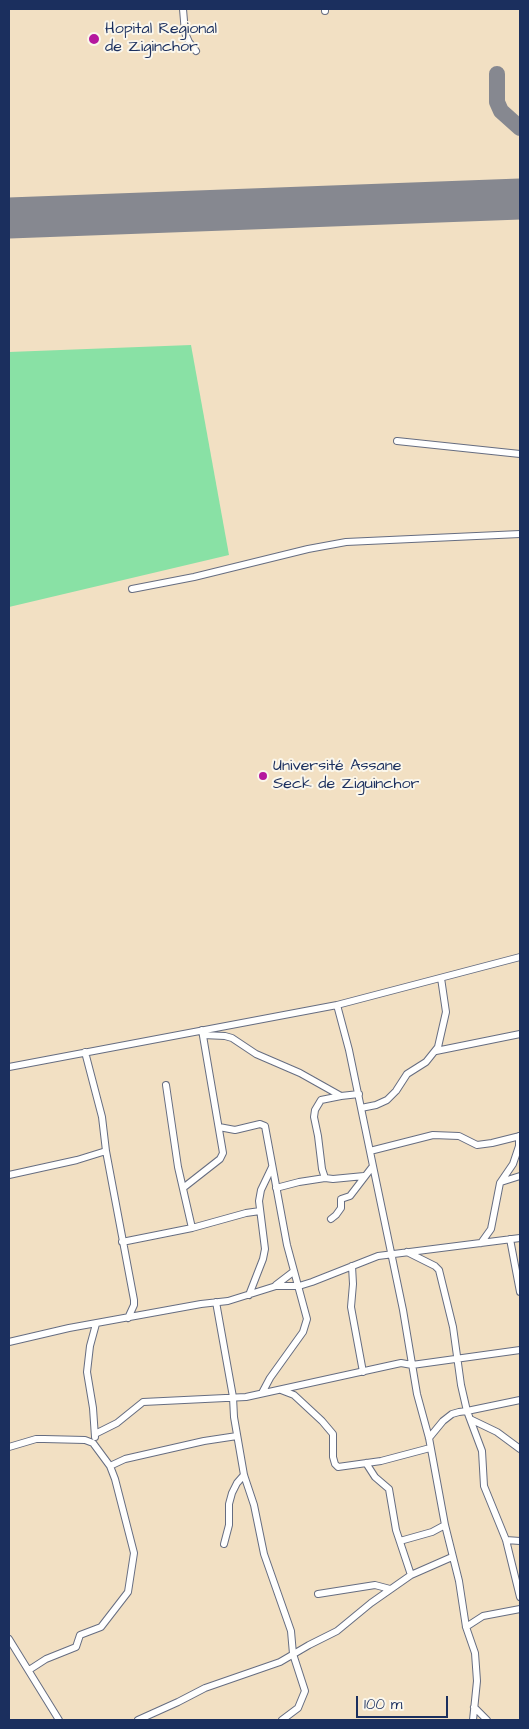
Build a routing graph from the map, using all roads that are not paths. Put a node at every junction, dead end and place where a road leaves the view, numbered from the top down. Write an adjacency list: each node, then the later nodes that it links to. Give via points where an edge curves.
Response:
1 (183, 9): 2 (street, via 185,33)
2 (196, 51)
3 (397, 441): 4 (street)
4 (520, 454)
5 (520, 534): 6 (street, via 346,542)
6 (132, 590)
7 (520, 957): 8 (street)
8 (441, 978): 9 (street); 12 (street, via 446,1012)
9 (337, 1005): 10 (street); 16 (street)
10 (202, 1033): 13 (street); 17 (street, via 232,1038 256,1054); 19 (street)
11 (520, 1034): 12 (street)
12 (436, 1051): 18 (street, via 407,1074 387,1100)
13 (85, 1052): 14 (street); 21 (street, via 102,1117)
14 (9, 1067)
15 (166, 1085): 30 (street)
16 (358, 1094): 17 (street); 18 (street)
17 (341, 1096): 28 (street, via 321,1100 315,1110)
18 (361, 1108): 22 (street)
19 (219, 1127): 23 (street, via 235,1130 260,1124 265,1126); 30 (street, via 223,1156)
20 (520, 1136): 22 (street, via 477,1145 459,1136 433,1136); 29 (street, via 513,1164)
21 (106, 1151): 25 (street); 37 (street)
22 (370, 1151): 24 (street)
23 (272, 1166): 31 (street); 32 (street, via 259,1201)
24 (372, 1166): 26 (street); 40 (street)
25 (9, 1175)
26 (364, 1176): 28 (street, via 337,1180); 33 (street, via 350,1196 341,1199 341,1208)
27 (520, 1176): 29 (street)
28 (325, 1178): 31 (street)
29 (500, 1183): 38 (street, via 491,1229)
30 (184, 1188): 34 (street)
31 (276, 1188): 42 (street)
32 (260, 1211): 34 (street); 46 (street, via 265,1249)
33 (331, 1219)
34 (192, 1228): 37 (street)
35 (520, 1238): 36 (street)
36 (510, 1239): 38 (street); 45 (street)
37 (122, 1242): 48 (street, via 134,1300)
38 (481, 1243): 39 (street)
39 (406, 1251): 40 (street); 52 (street, via 439,1270)
40 (392, 1253): 41 (street); 53 (street)
41 (352, 1266): 43 (street); 54 (street, via 351,1307)
42 (293, 1272): 43 (street); 44 (street)
43 (299, 1286): 44 (street); 56 (street, via 306,1325)
44 (272, 1287): 46 (street)
45 (520, 1292)
46 (249, 1295): 47 (street)
47 (216, 1302): 48 (street); 57 (street)
48 (128, 1318): 49 (street)
49 (96, 1324): 50 (street); 61 (street, via 87,1372)
50 (9, 1342)
51 (520, 1350): 52 (street)
52 (457, 1359): 53 (street); 59 (street)
53 (412, 1365): 54 (street, via 401,1364); 63 (street)
54 (363, 1372): 55 (street)
55 (281, 1390): 56 (street); 68 (street, via 294,1395 333,1434 336,1466)
56 (262, 1394): 57 (street)
57 (233, 1397): 61 (street, via 143,1402 117,1423); 62 (street)
58 (520, 1400): 59 (street)
59 (467, 1411): 60 (street); 63 (street, via 452,1414)
60 (470, 1419): 67 (street, via 497,1432); 72 (street, via 482,1451 484,1486)
61 (95, 1434): 64 (street)
62 (237, 1436): 69 (street, via 125,1459); 70 (street)
63 (428, 1438): 66 (street)
64 (96, 1446): 65 (street, via 85,1440 44,1439); 69 (street)
65 (9, 1448)
66 (430, 1448): 68 (street); 71 (street)
67 (520, 1449)
68 (366, 1464): 73 (street, via 389,1489)
69 (110, 1466): 85 (street, via 134,1553 128,1592 101,1627 80,1635 76,1647)
70 (244, 1475): 75 (street, via 232,1493); 84 (street, via 264,1554 291,1631)
71 (445, 1525): 73 (street); 76 (street)
72 (506, 1540): 74 (street); 80 (street)
73 (400, 1541): 77 (street)
74 (520, 1541)
75 (224, 1544)
76 (452, 1556): 77 (street); 82 (street)
77 (411, 1575): 78 (street)
78 (390, 1589): 79 (street, via 375,1585); 84 (street, via 337,1631)
79 (318, 1594)
80 (520, 1597)
81 (520, 1609): 82 (street, via 482,1616)
82 (466, 1627): 86 (street, via 475,1653)
83 (9, 1639): 85 (street)
84 (293, 1654): 88 (street, via 271,1666 204,1688); 89 (street, via 305,1691 298,1708)
85 (29, 1670): 87 (street)
86 (474, 1707): 90 (street); 91 (street)
87 (59, 1720)
88 (138, 1720)
89 (282, 1720)
90 (473, 1720)
91 (487, 1720)

